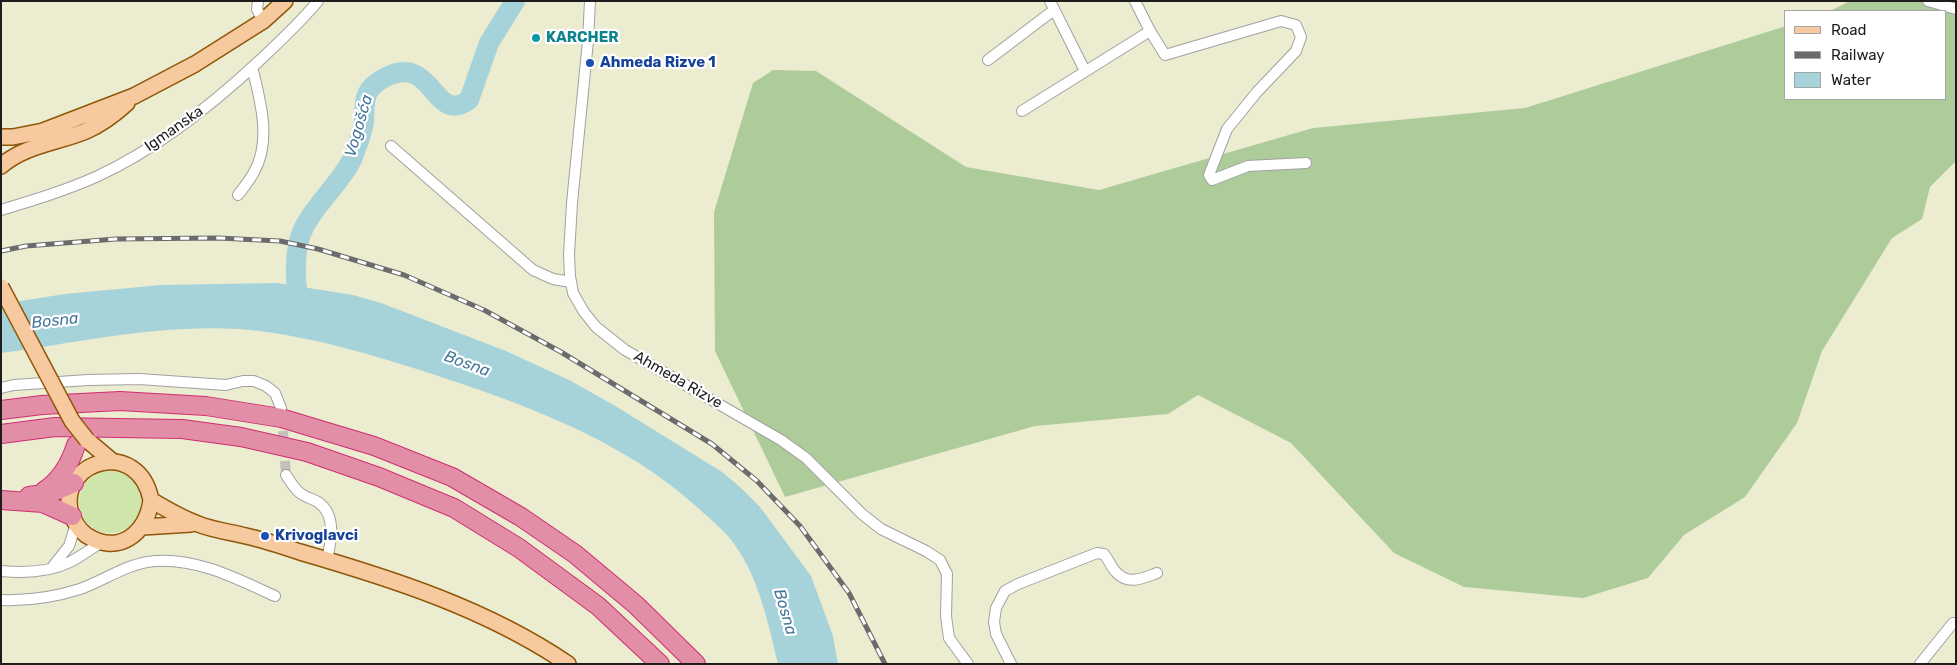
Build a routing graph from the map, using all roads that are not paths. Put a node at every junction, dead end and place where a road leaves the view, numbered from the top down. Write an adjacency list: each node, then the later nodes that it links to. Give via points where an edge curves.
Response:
1 (258, 1): 9 (street, via 257,9)
2 (285, 1): 9 (main road)
3 (318, 1): 12 (street, Igmanska)
4 (590, 1): 22 (street, Ahmeda Rizve, via 572,203)
5 (1135, 1): 10 (street)
6 (1928, 1): 8 (street)
7 (1052, 6): 11 (street); 13 (street)
8 (1956, 9)
9 (263, 21): 14 (main road, via 195,64)
10 (1150, 32): 13 (street); 18 (street, via 1164,55 1282,21 1296,25 1301,37 1296,51 1227,129 1209,175 1212,180 1248,166)
11 (988, 60)
12 (252, 67): 20 (street, via 263,140 255,171); 21 (street, Igmanska, via 177,129 138,154 67,189)
13 (1085, 71): 15 (street)
14 (134, 96): 16 (main road, via 43,131); 19 (main road, via 111,118 87,131 33,148)
15 (1022, 111)
16 (1, 137)
17 (391, 146): 22 (street, via 533,270 553,279)
18 (1306, 163)
19 (1, 166)
20 (238, 195)
21 (1, 210)
22 (571, 282): 49 (street, Ahmeda Rizve, via 573,293 584,312 596,327 625,350 781,440 806,458 881,529 940,560 947,574 946,616 950,638)
23 (1, 287): 28 (main road, bridge, via 72,421)
24 (1, 388): 25 (street, via 88,380 140,379 226,385 254,381 275,393)
25 (281, 408)
26 (1, 410): 48 (highway, via 120,401 206,406 281,418 374,446 452,476 521,517 583,560 636,605)
27 (1, 434): 47 (highway, via 55,427 182,429 241,437 307,452 379,477 454,508 519,548 598,606)
28 (79, 443): 29 (main road); 31 (main road, via 80,465); 32 (highway, via 59,478)
29 (112, 461): 31 (main road, via 88,468); 34 (main road, via 129,466 143,478)
30 (286, 475): 39 (street, via 293,487 319,502 328,513 332,537)
31 (76, 480): 32 (highway, via 51,493); 35 (main road, via 70,494)
32 (39, 495): 33 (highway)
33 (5, 500): 35 (highway, via 43,503)
34 (151, 500): 36 (main road); 37 (main road)
35 (74, 520): 38 (main road, via 83,533); 40 (street, via 69,546)
36 (200, 525): 37 (main road); 39 (main road)
37 (143, 527): 38 (main road, via 125,540)
38 (104, 542): 40 (street, via 68,563)
39 (327, 560): 46 (main road, via 444,599 496,622)
40 (53, 567): 41 (street, via 21,573)
41 (1, 571)
42 (1157, 573): 50 (street, via 1136,581 1124,578 1104,554 1097,553 1005,591 996,608 994,622 996,634)
43 (275, 596): 44 (street, via 208,568 154,561 132,566 80,589 30,600)
44 (1, 600)
45 (1953, 623): 51 (street)
46 (568, 664)
47 (660, 664)
48 (696, 664)
49 (968, 664)
50 (1011, 664)
51 (1920, 664)

